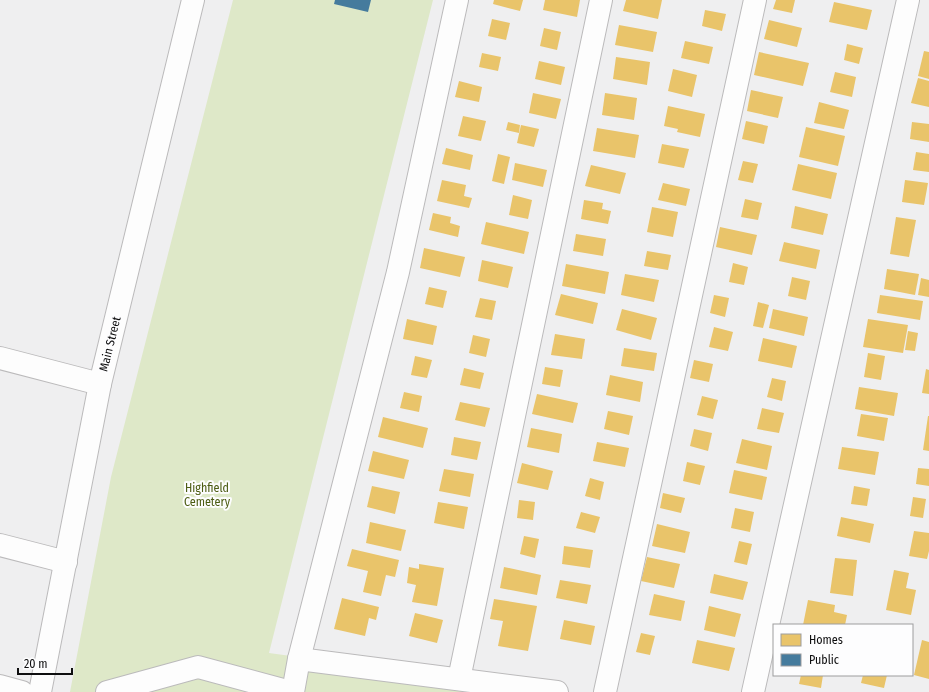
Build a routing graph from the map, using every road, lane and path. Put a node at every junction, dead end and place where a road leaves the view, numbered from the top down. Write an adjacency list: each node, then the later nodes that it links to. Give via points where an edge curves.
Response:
1 (193, 0): 7 (street, Main Street)
2 (457, 0): 10 (street, via 398,272)
3 (601, 0): 11 (street)
4 (756, 0): 18 (street)
5 (908, 0): 19 (street)
6 (0, 358): 7 (street)
7 (100, 384): 9 (street, Main Street)
8 (0, 545): 9 (street)
9 (66, 562): 14 (street, Main Street)
10 (299, 659): 11 (street); 16 (street)
11 (459, 679): 17 (street)
12 (0, 686): 13 (street)
13 (22, 692)
14 (40, 692)
15 (107, 692): 16 (street, via 198,667)
16 (292, 692)
17 (557, 692)
18 (605, 692)
19 (753, 692)

